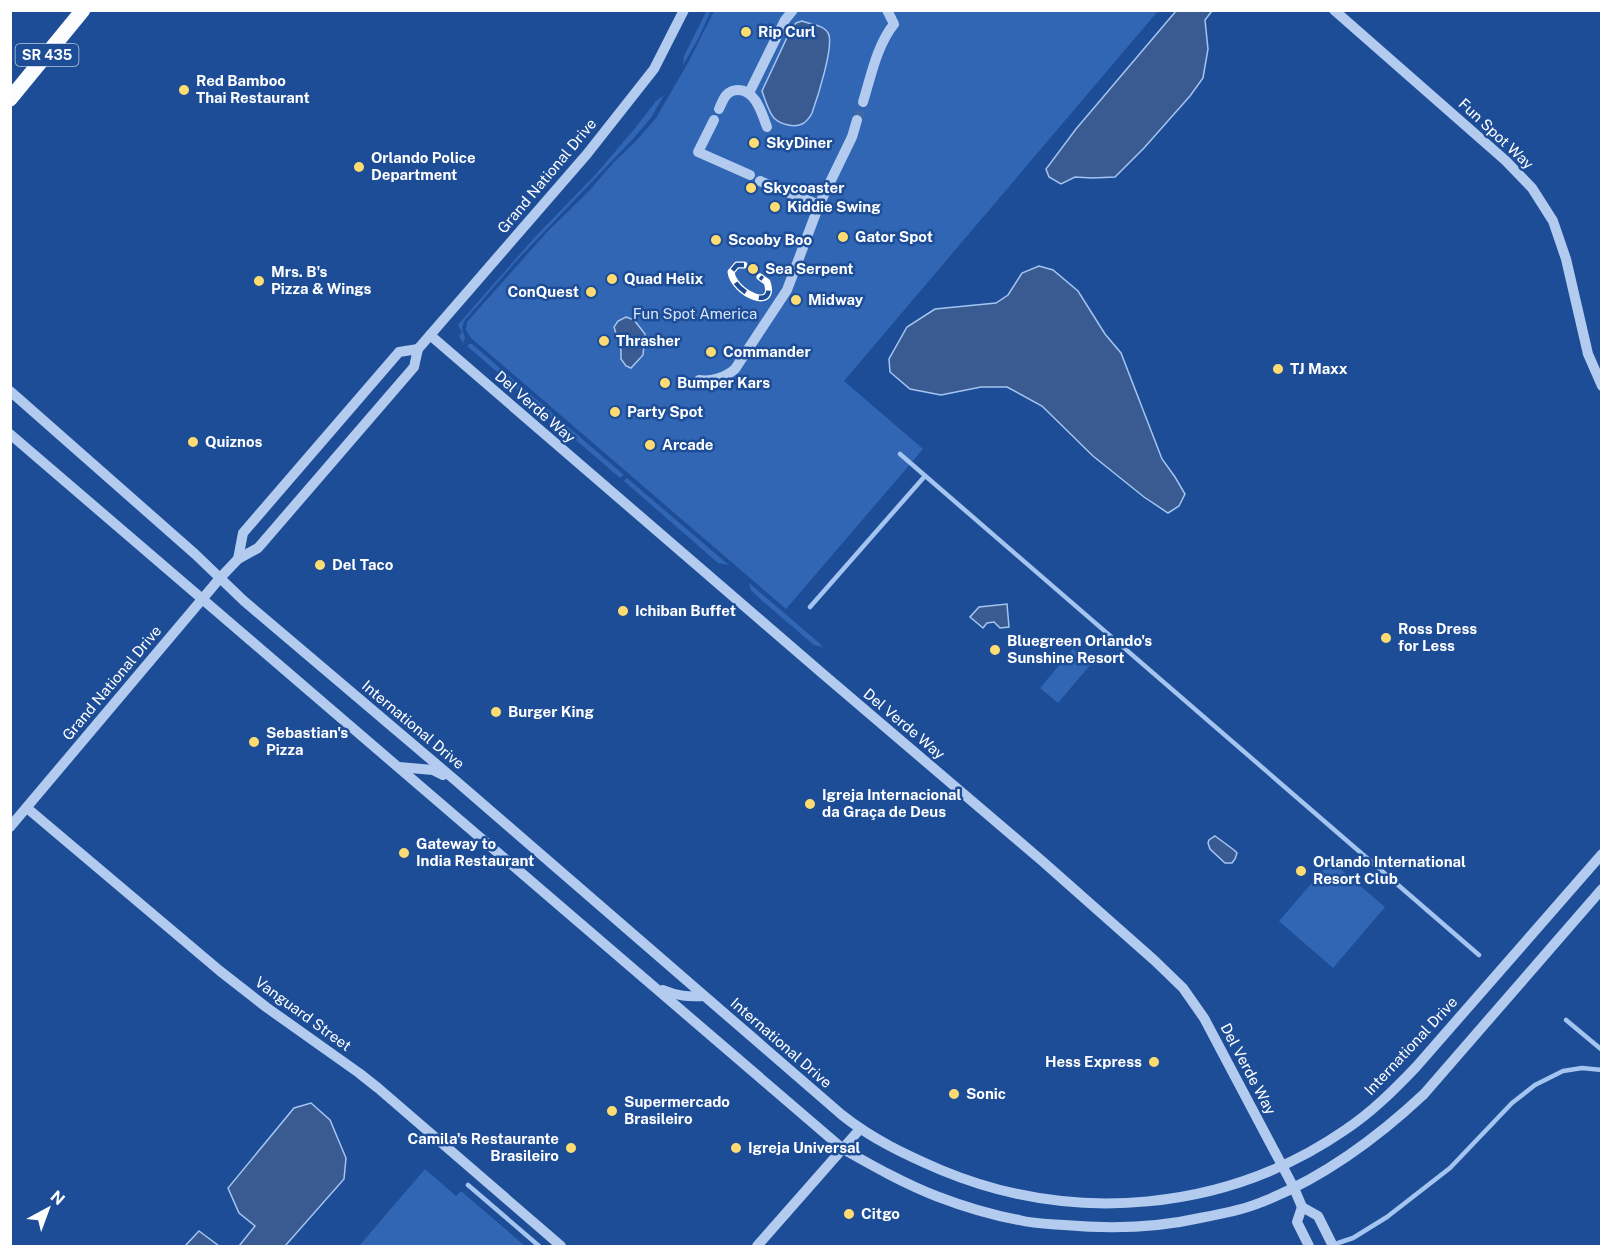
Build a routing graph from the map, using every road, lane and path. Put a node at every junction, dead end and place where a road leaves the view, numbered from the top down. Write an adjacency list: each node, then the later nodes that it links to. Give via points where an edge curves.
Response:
1 (83, 10): 7 (main road, SR 435)
2 (684, 10): 14 (street, Grand National Drive, via 654,69 587,154)
3 (794, 10): 6 (street, via 785,20)
4 (887, 10): 8 (street, via 894,24 880,48)
5 (1334, 10): 17 (street, Fun Spot Way, via 1532,188 1554,221 1588,354)
6 (749, 93): 10 (street); 11 (street, via 729,92 698,152)
7 (10, 99)
8 (863, 102)
9 (857, 120): 13 (street)
10 (767, 127)
11 (750, 175)
12 (760, 181): 13 (street)
13 (819, 206): 16 (street, via 787,290 735,369 730,374)
14 (430, 335): 15 (street, Grand National Drive); 33 (street, Del Verde Way, via 1041,860 1183,988 1204,1018)
15 (418, 349): 20 (street, Grand National Drive, via 414,367 407,376 258,548); 20 (street, Grand National Drive, via 399,352 336,424 243,533)
16 (699, 380)
17 (1602, 386)
18 (10, 391): 21 (street, International Drive)
19 (10, 434): 22 (street)
20 (238, 559): 21 (street, Grand National Drive)
21 (220, 578): 22 (street, Grand National Drive); 24 (street, International Drive)
22 (203, 598): 23 (street); 25 (street, Grand National Drive)
23 (399, 767): 24 (street, via 433,770); 29 (street)
24 (455, 780): 30 (street, International Drive)
25 (27, 808): 26 (street, Grand National Drive); 36 (street, Vanguard Street, via 219,971 378,1088)
26 (10, 827)
27 (1602, 854): 33 (street, International Drive, via 1391,1093 1346,1130)
28 (1602, 889): 34 (street, via 1424,1094 1359,1150)
29 (654, 987): 30 (street, via 674,995); 32 (street)
30 (704, 996): 31 (street, International Drive)
31 (860, 1129): 32 (street); 33 (street, International Drive, via 951,1174 998,1190 1048,1200 1166,1200 1203,1193)
32 (843, 1149): 34 (street, via 937,1196 1020,1221 1054,1225 1142,1227 1181,1222 1260,1203); 37 (street)
33 (1282, 1166): 34 (street, Del Verde Way)
34 (1294, 1188): 35 (street, Del Verde Way)
35 (1302, 1207): 38 (street, via 1298,1222); 39 (street, via 1318,1216)
36 (561, 1246)
37 (757, 1246)
38 (1309, 1246)
39 (1333, 1246)

